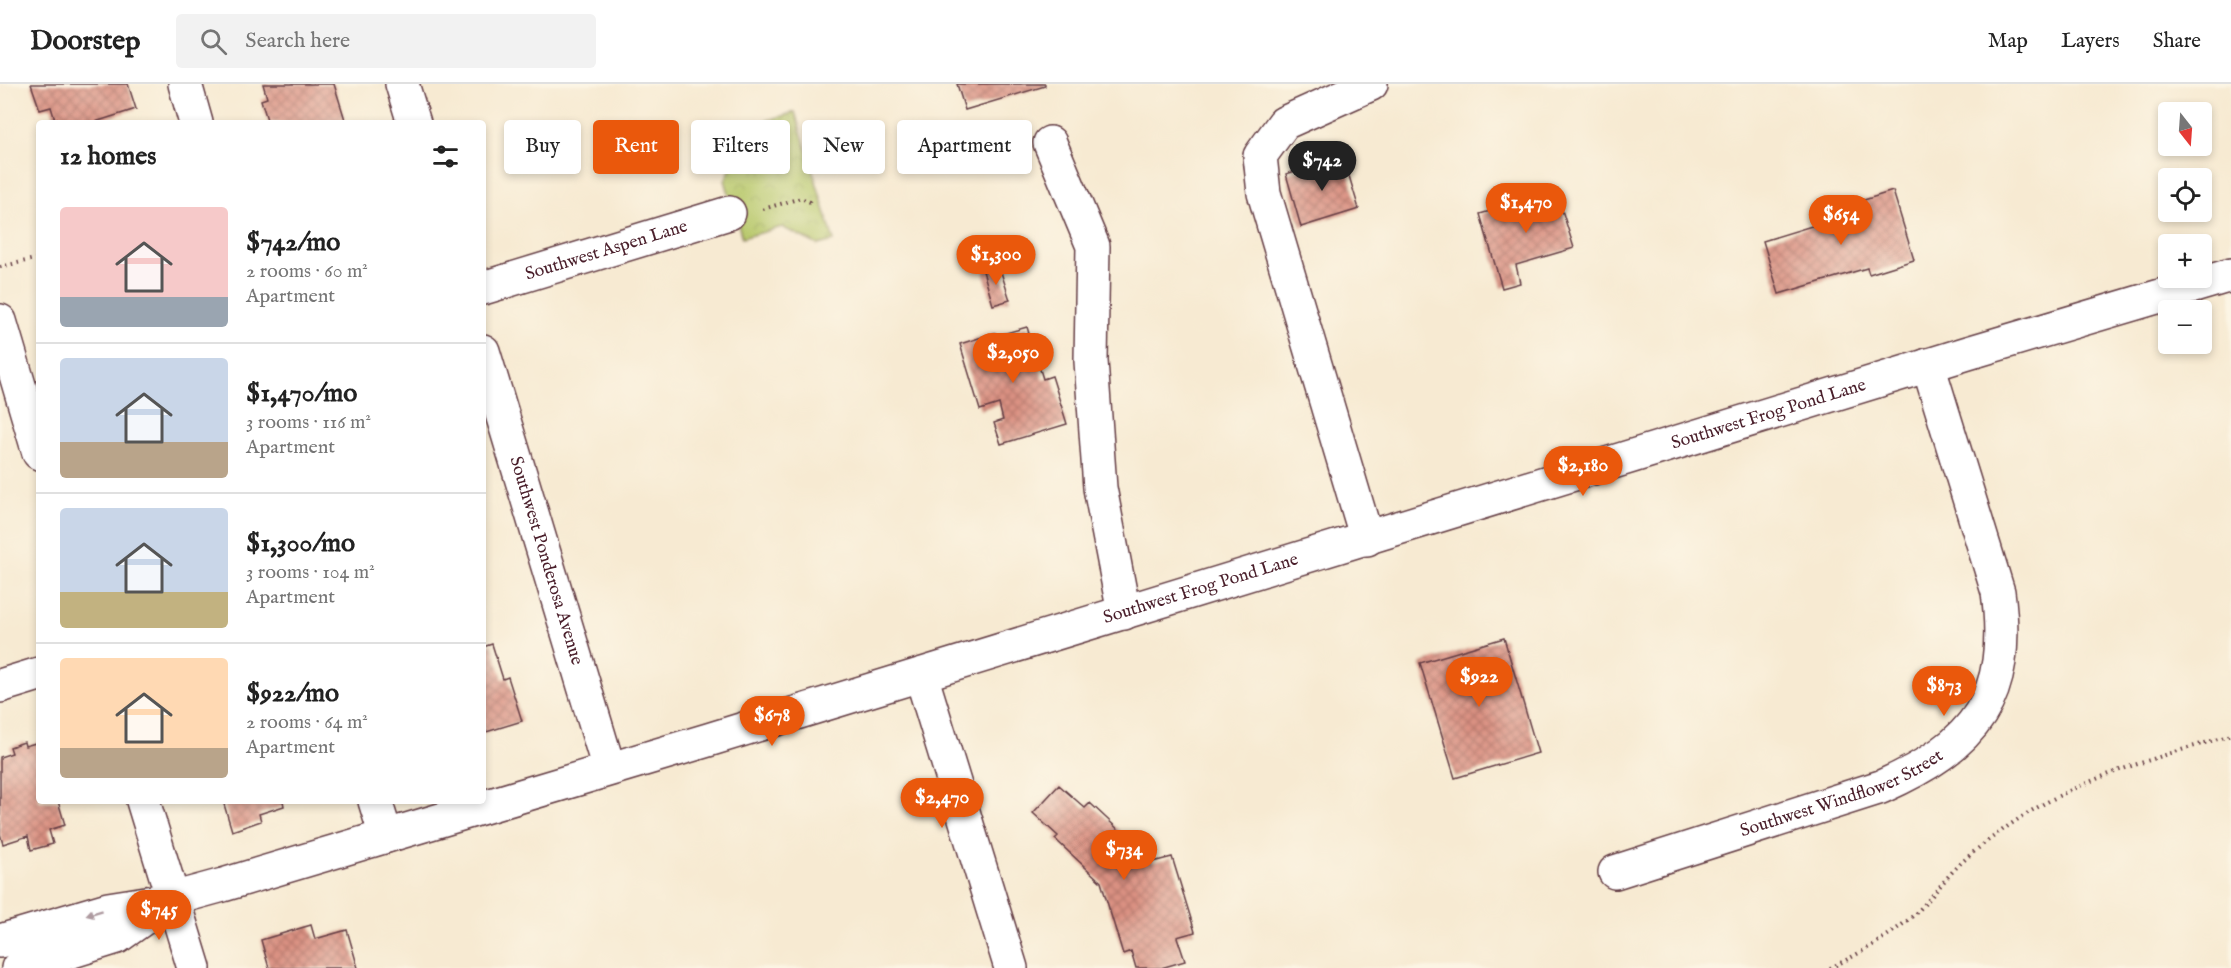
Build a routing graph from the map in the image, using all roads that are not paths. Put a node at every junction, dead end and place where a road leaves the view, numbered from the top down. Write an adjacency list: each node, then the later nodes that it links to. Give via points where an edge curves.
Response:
1 (185, 84): 4 (street)
2 (402, 84): 5 (street)
3 (1371, 84): 14 (street, via 1284,123 1260,156 1264,193)
4 (195, 120)
5 (413, 120)
6 (1050, 143): 15 (street, via 1094,246 1090,361 1100,489)
7 (729, 213): 9 (street, Southwest Aspen Lane)
8 (2231, 275): 12 (street, Southwest Frog Pond Lane)
9 (486, 287)
10 (0, 321): 13 (street)
11 (486, 361): 19 (street, Southwest Ponderosa Avenue)
12 (1928, 365): 14 (street, Southwest Frog Pond Lane); 23 (street, Southwest Windflower Street, via 1998,592 2001,662 1992,695 1976,721 1948,749 1915,772 1881,787)
13 (36, 443)
14 (1367, 539): 15 (street, Southwest Frog Pond Lane)
15 (1124, 613): 17 (street, Southwest Frog Pond Lane)
16 (36, 675): 18 (street)
17 (921, 675): 19 (street, Southwest Frog Pond Lane); 28 (street)
18 (0, 686)
19 (609, 770): 22 (street, Southwest Frog Pond Lane)
20 (143, 804): 24 (street)
21 (376, 804): 22 (street)
22 (386, 836): 24 (street, Southwest Frog Pond Lane)
23 (1615, 872)
24 (172, 899): 25 (street, Southwest Frog Pond Lane, one-way to 25, via 108,909); 26 (street, Southwest Frog Pond Lane, via 117,937); 27 (street)
25 (0, 941)
26 (18, 968)
27 (194, 968)
28 (1011, 968)

